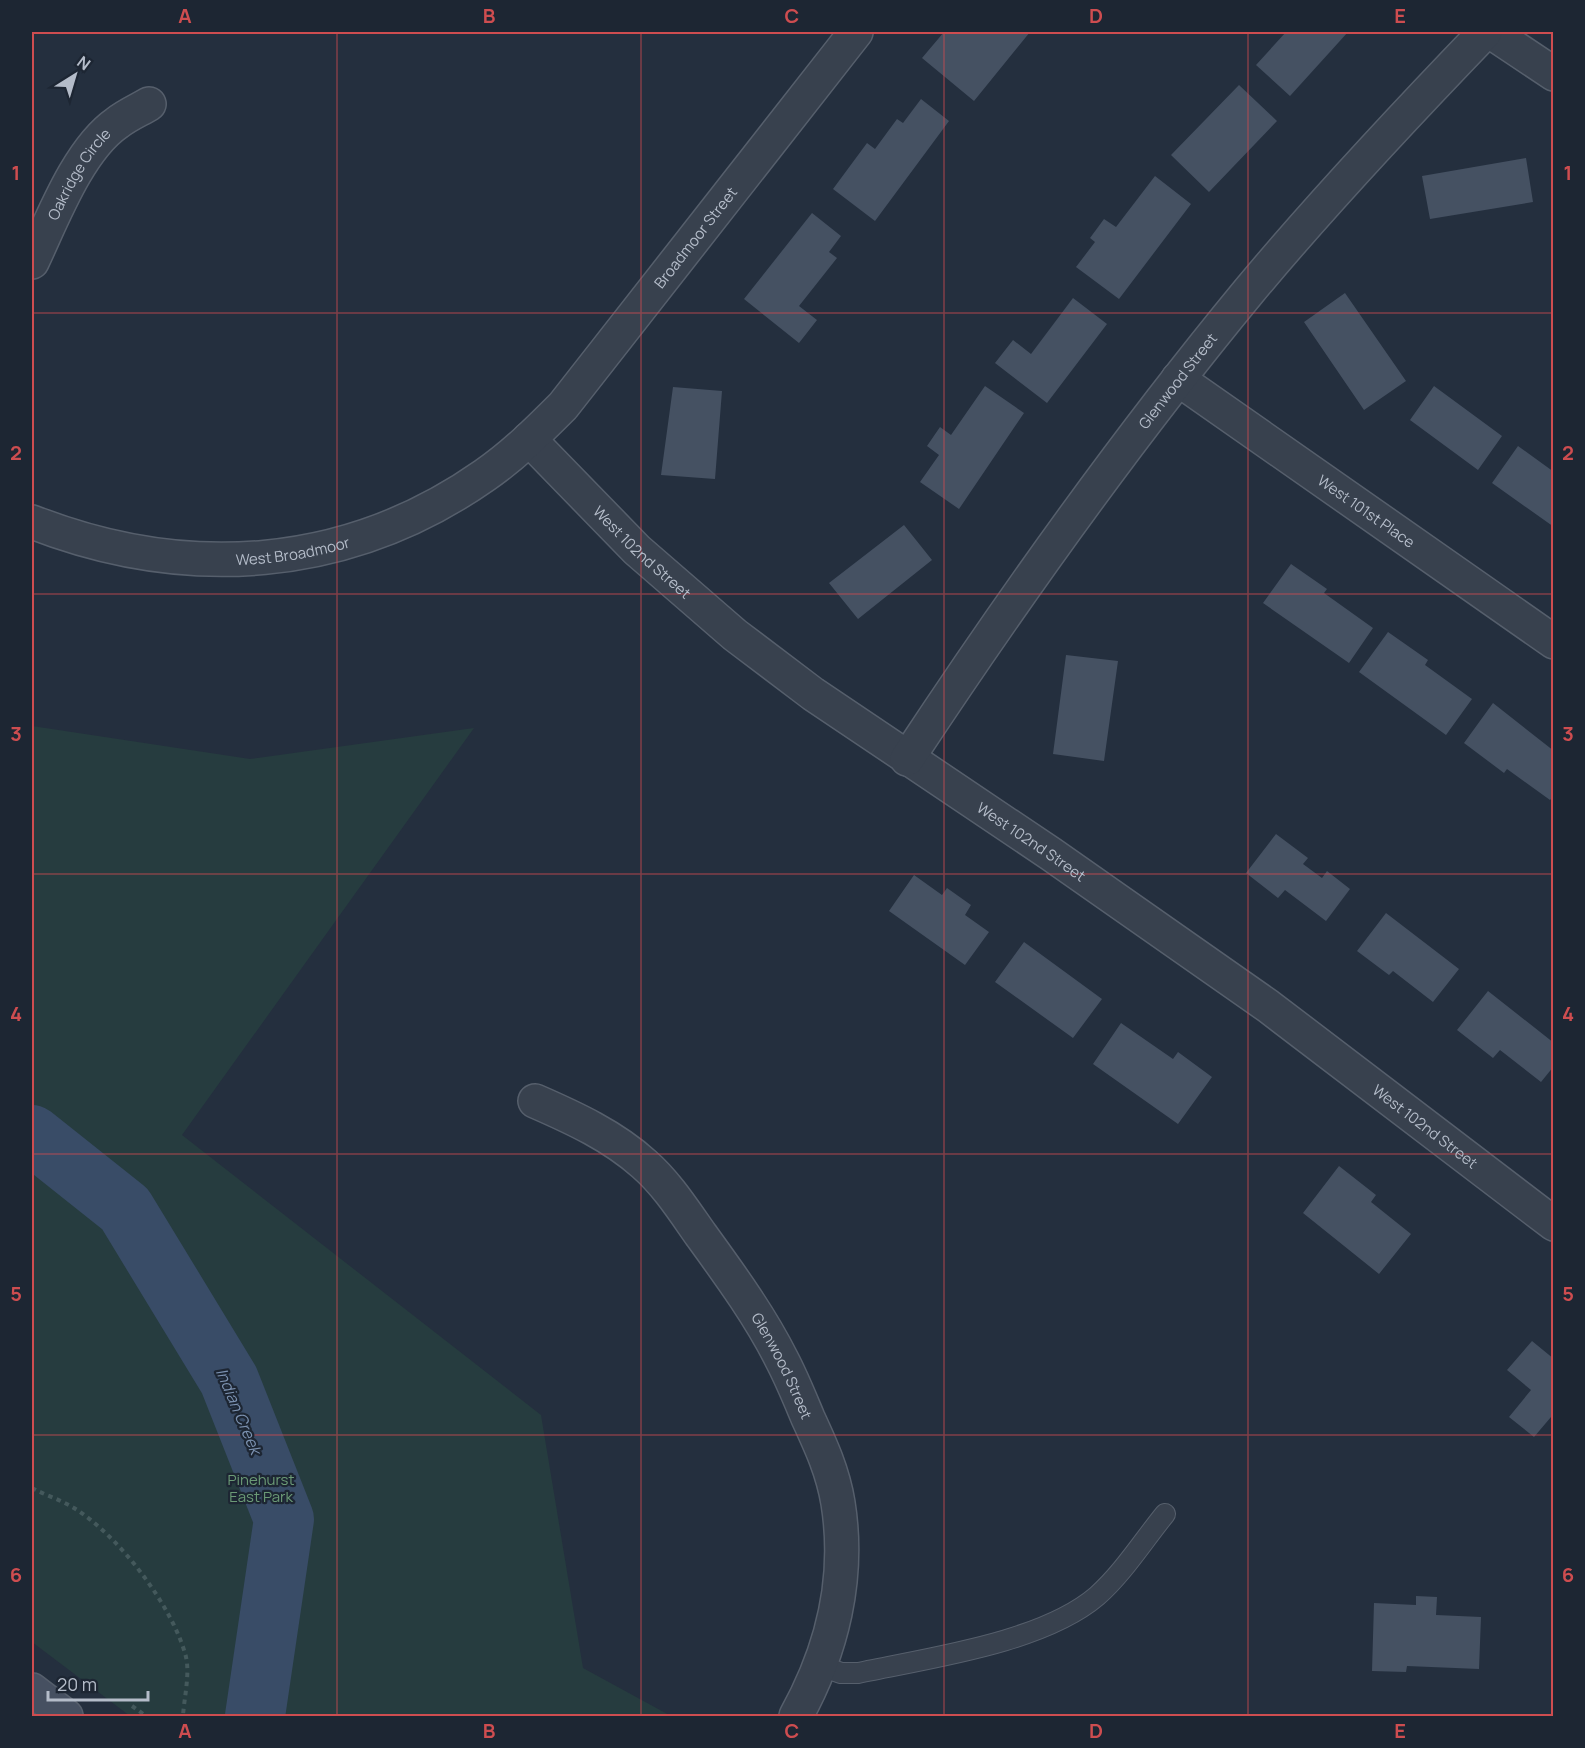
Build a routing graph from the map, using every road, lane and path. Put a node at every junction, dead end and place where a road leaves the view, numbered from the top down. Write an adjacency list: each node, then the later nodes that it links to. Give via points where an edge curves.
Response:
1 (856, 32): 8 (street, Broadmoor Street, via 563,406)
2 (1485, 32): 7 (street, Glenwood Street, via 1377,144)
3 (1491, 32): 4 (street)
4 (1554, 74)
5 (149, 104): 6 (street, Oakridge Circle, via 115,124 88,155 68,184)
6 (32, 262)
7 (1178, 379): 10 (street, West 101st Place); 11 (street, Glenwood Street, via 1003,614)
8 (529, 439): 9 (street, West Broadmoor, via 485,475 436,504 375,533 307,553 255,560 185,559 93,543); 11 (street, West 102nd Street, via 637,550 735,635)
9 (32, 522)
10 (1554, 642)
11 (908, 759): 13 (street, West 102nd Street, via 1052,854 1268,1006)
12 (535, 1101): 16 (street, Glenwood Street, via 587,1125 646,1166 674,1197 735,1282 782,1360 831,1469 838,1504 842,1561 836,1618)
13 (1554, 1224)
14 (32, 1488): 21 (path, via 74,1508 114,1542 154,1589 186,1659)
15 (1165, 1514): 16 (lane, via 1096,1597 1044,1626 954,1652 858,1673 841,1673)
16 (821, 1666): 22 (street, Glenwood Street)
17 (32, 1690): 19 (main road)
18 (132, 1706): 20 (path)
19 (66, 1716)
20 (146, 1716)
21 (183, 1716)
22 (796, 1716)

